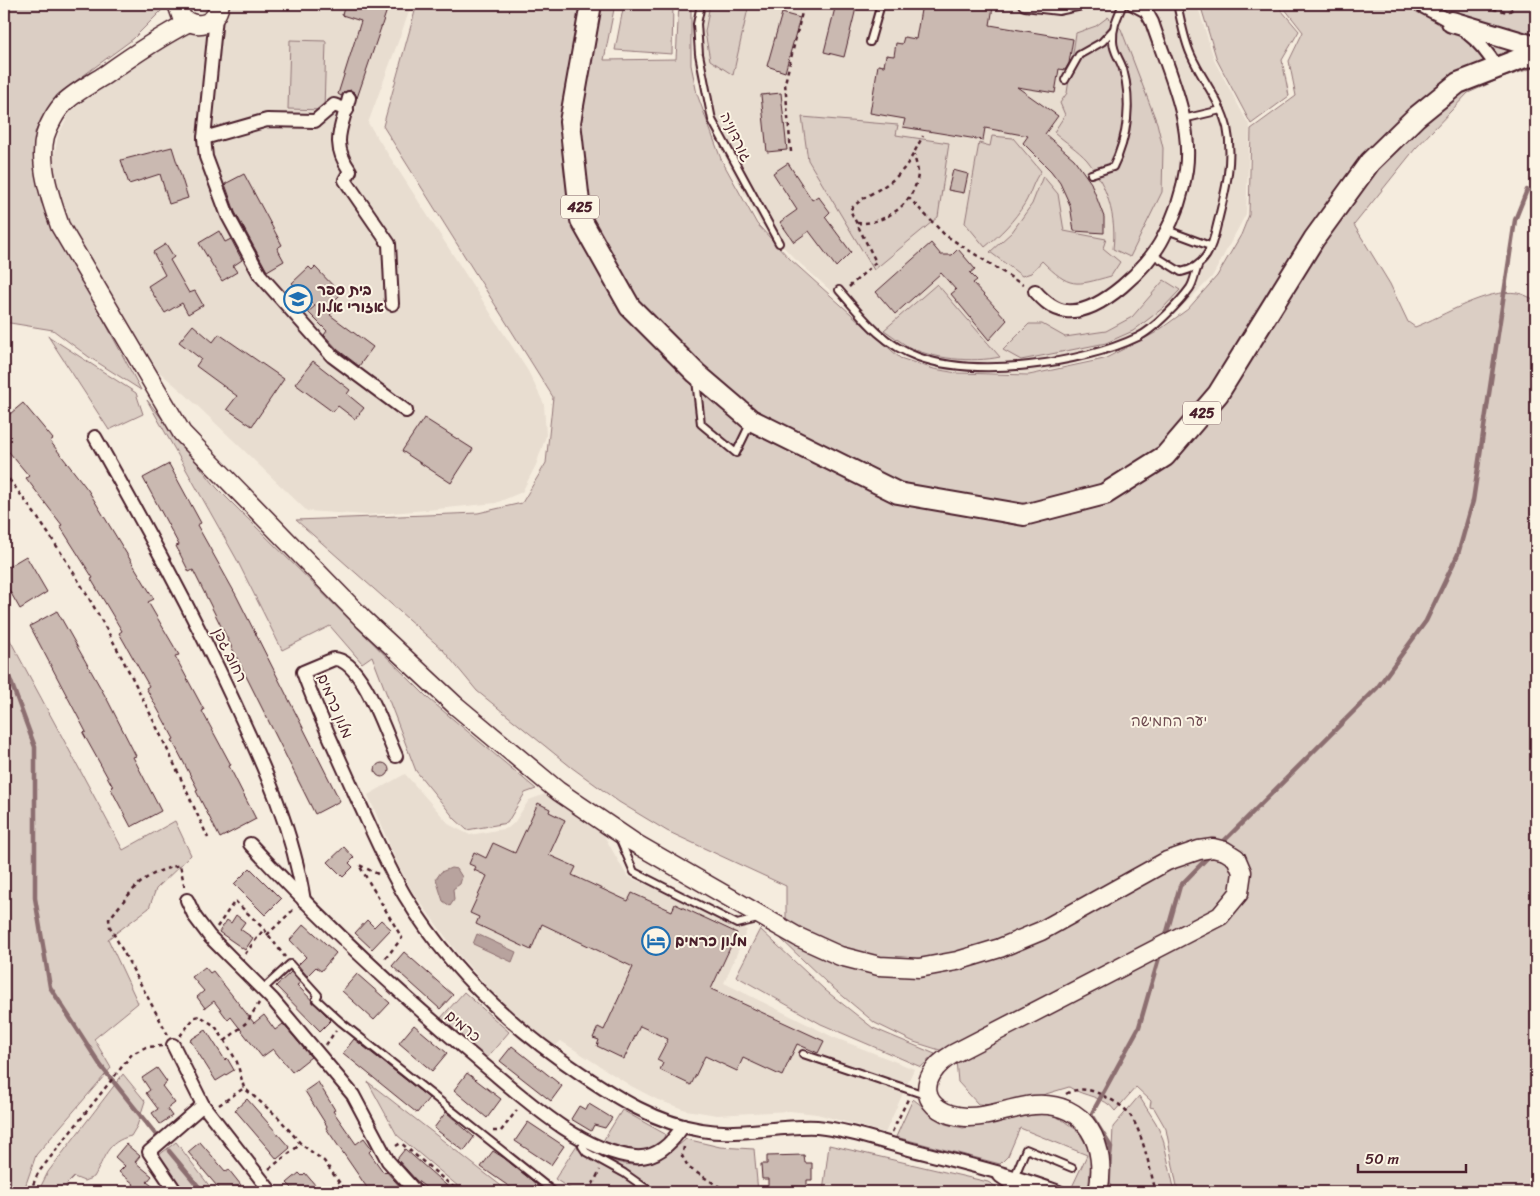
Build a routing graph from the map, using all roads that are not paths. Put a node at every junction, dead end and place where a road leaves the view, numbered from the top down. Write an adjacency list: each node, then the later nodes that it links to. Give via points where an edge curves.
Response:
1 (591, 4): 31 (main road, 425, via 570,122 582,220 630,307)
2 (700, 4): 24 (lane, גורדוניה, via 699,54 712,120)
3 (881, 4): 14 (lane)
4 (1025, 4): 5 (street, via 1059,8)
5 (1078, 4)
6 (1122, 4): 13 (lane)
7 (1133, 4): 20 (street, via 1146,11 1152,22)
8 (1176, 4): 19 (lane, via 1191,55)
9 (1418, 4): 12 (street)
10 (218, 10): 11 (main road, via 203,24); 21 (street)
11 (181, 13): 36 (main road, via 151,42 64,104 45,137 47,189 60,226 182,433 364,620 455,705 558,791)
12 (1452, 22): 15 (main road); 17 (street, via 1480,42)
13 (1113, 30): 18 (lane, via 1102,42 1079,55); 22 (lane, via 1114,51 1123,69 1128,102 1126,131 1113,167)
14 (870, 42)
15 (1536, 47)
16 (1536, 56): 17 (main road, 425)
17 (1497, 68): 33 (main road, 425, via 1458,83 1416,117 1370,162 1314,240 1218,394 1165,456 1104,494 1024,515 898,494)
18 (1065, 80)
19 (1221, 110): 20 (lane); 25 (lane, via 1227,128 1230,158 1228,182)
20 (1183, 119): 23 (street, via 1187,141 1186,169 1181,194)
21 (204, 138): 30 (street, via 267,120 316,121 334,105 348,104 338,133 342,159 350,171 345,180 389,244); 32 (street, via 206,157 228,216 260,275 332,356)
22 (1090, 174)
23 (1167, 230): 25 (lane); 26 (street)
24 (779, 243)
25 (1210, 246): 27 (lane)
26 (1152, 254): 27 (lane, via 1181,272 1195,270); 28 (street, via 1126,282 1092,306 1066,311 1044,301)
27 (1198, 266): 29 (lane, via 1191,286 1172,309 1139,336 1104,350 1041,364 996,368 948,365 910,353 866,324)
28 (1035, 291)
29 (840, 292)
30 (392, 304)
31 (696, 374): 33 (main road, 425); 33 (lane, via 701,424 736,453)
32 (406, 411)
33 (751, 420)
34 (96, 436): 39 (street, רחוב גפן, via 170,572 262,762 291,838)
35 (396, 756): 46 (street, מלון כרמים, via 363,684 348,664 334,659 303,672 391,870 444,952 516,1025 557,1058 645,1112)
36 (617, 831): 40 (main road); 40 (lane, via 634,872 737,924)
37 (250, 844): 39 (street, כרמים)
38 (187, 900): 41 (street, via 210,937)
39 (304, 900): 47 (street, כרמים, via 376,970 526,1099)
40 (764, 917): 44 (main road, via 840,956 879,966 919,968 958,961 1041,931 1118,886 1184,854 1213,848 1236,858 1242,872 1241,886 1235,900 1220,916 947,1057 928,1078)
41 (264, 992): 52 (street, via 353,1095 384,1153); 53 (lane, via 290,964 318,995 316,999 341,1022)
42 (173, 1045): 45 (street)
43 (803, 1054): 44 (lane)
44 (929, 1096): 57 (main road, via 942,1110 966,1117 982,1117 1033,1105 1048,1105 1073,1113 1091,1130 1100,1155)
45 (206, 1109): 50 (street, via 149,1152); 51 (street)
46 (685, 1127): 47 (street, כרמים, via 664,1149 642,1157 611,1151); 49 (street, מלון כרמים, via 730,1134 793,1127 819,1128 994,1172)
47 (585, 1140): 54 (lane, via 583,1150)
48 (1072, 1168): 49 (lane, via 1026,1149)
49 (1013, 1181): 55 (street, מלון כרמים); 56 (street, מלון כרמים)
50 (176, 1192)
51 (271, 1192)
52 (416, 1192)
53 (554, 1192)
54 (651, 1192)
55 (1023, 1192)
56 (1059, 1192)
57 (1098, 1192)

